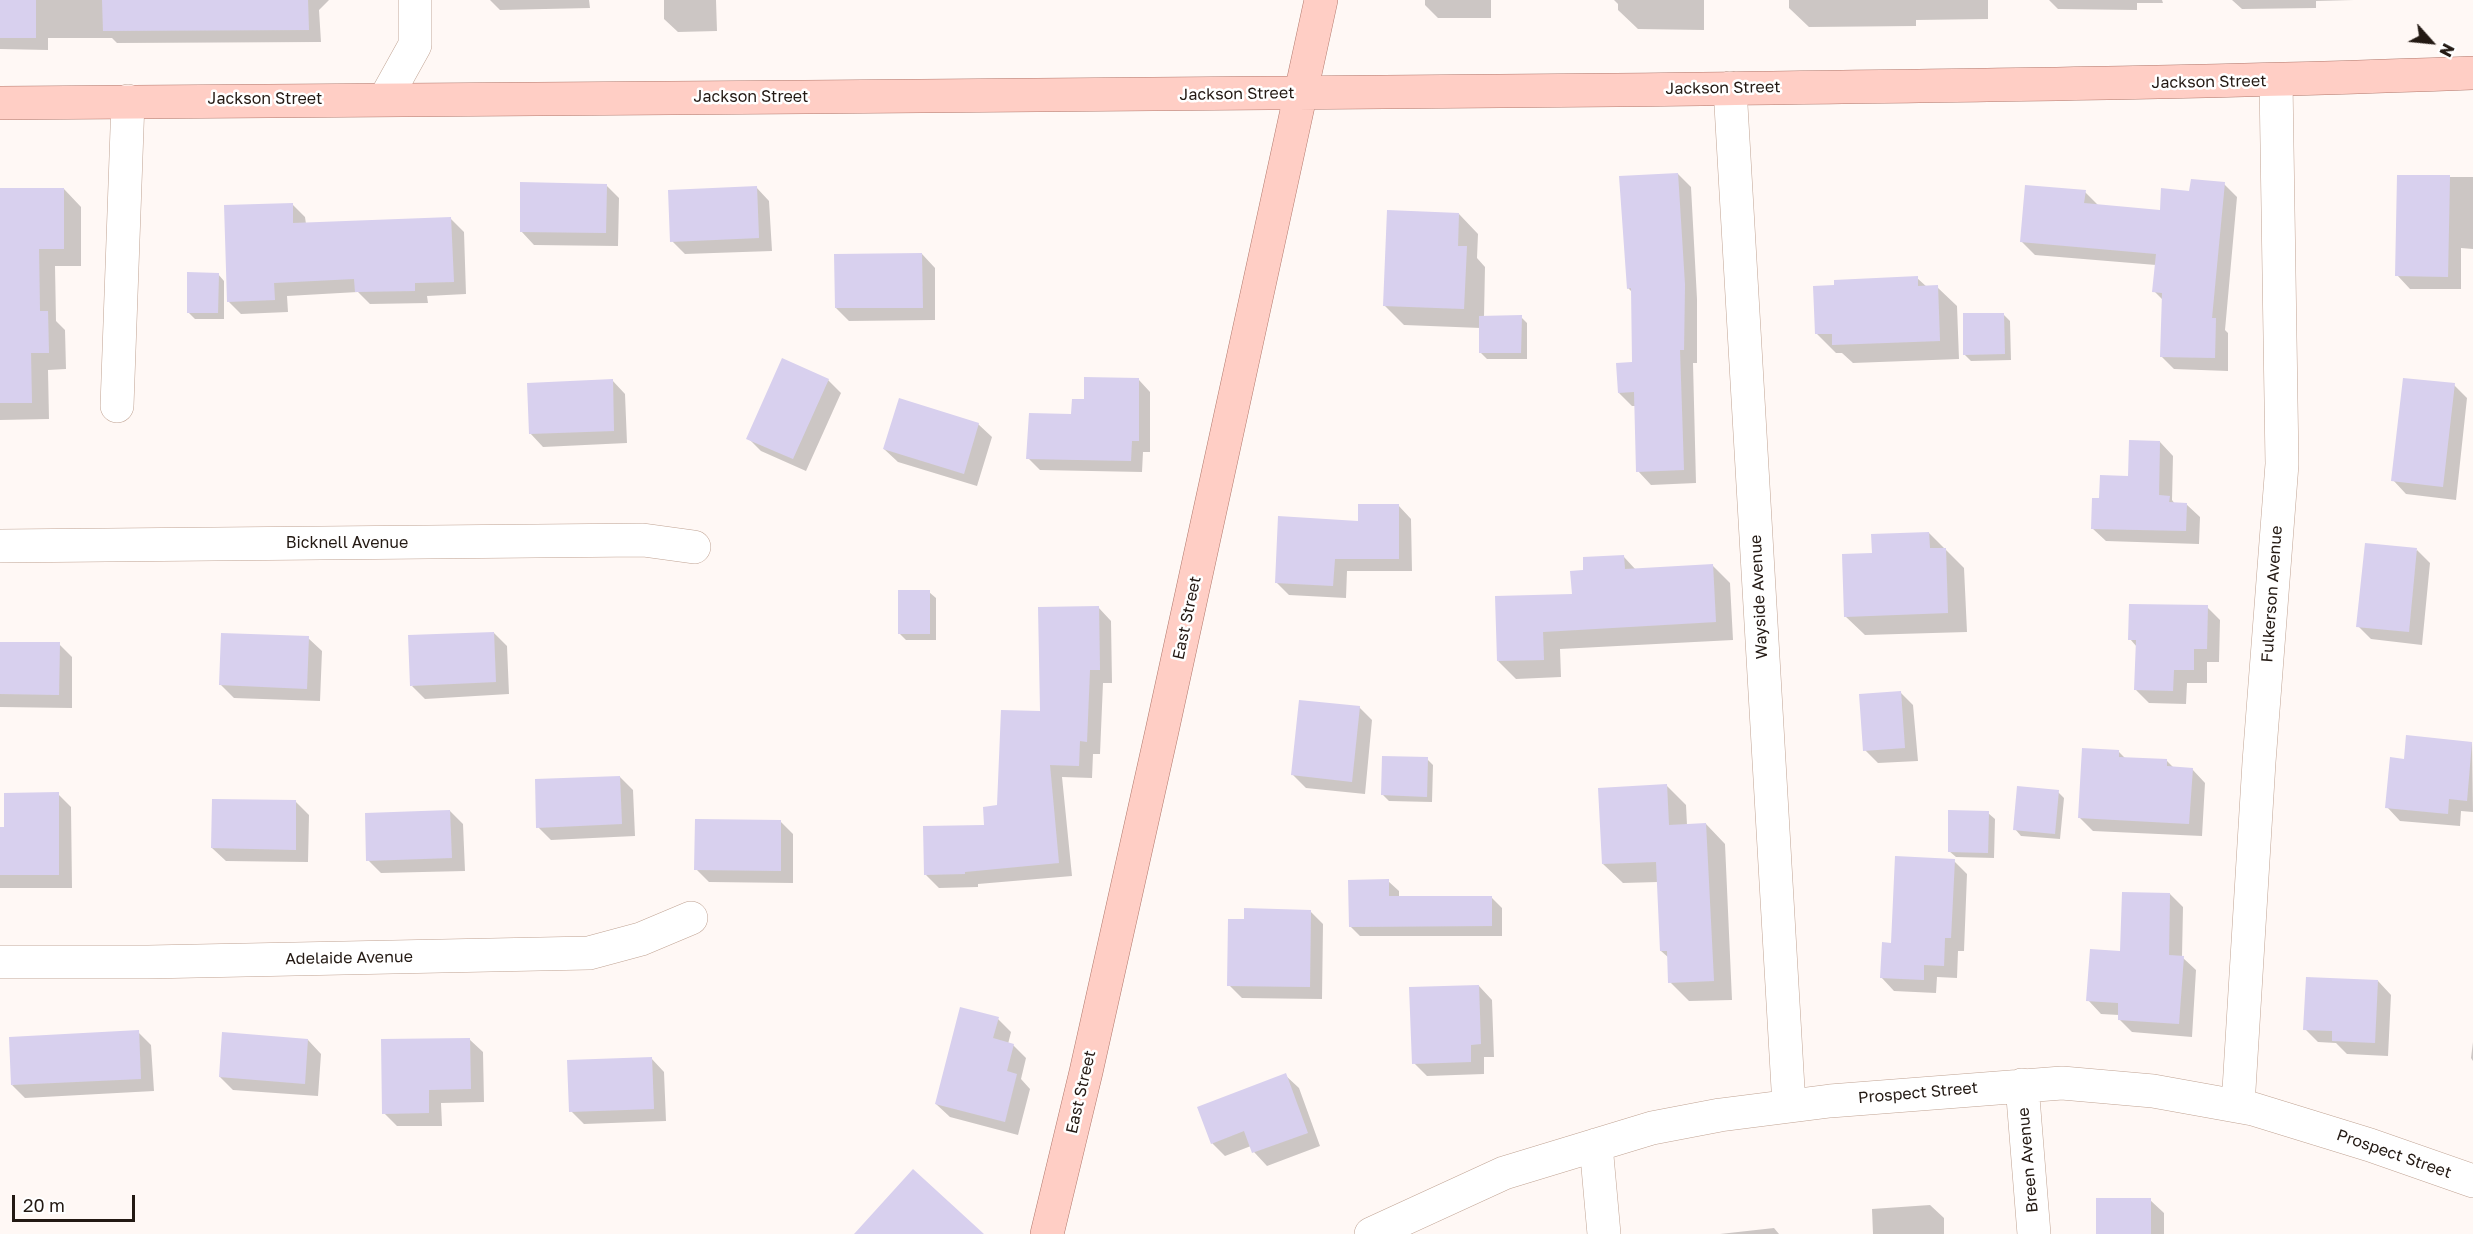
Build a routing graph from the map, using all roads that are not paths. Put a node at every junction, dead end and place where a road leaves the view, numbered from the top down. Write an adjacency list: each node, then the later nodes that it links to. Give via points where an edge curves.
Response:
1 (415, 0): 7 (street, via 415,45)
2 (1321, 0): 6 (main road, East Street)
3 (2473, 73): 4 (main road, Jackson Street)
4 (2276, 81): 5 (main road, Jackson Street); 17 (street, Fulkerson Avenue, via 2282,465)
5 (1730, 88): 6 (main road, Jackson Street); 16 (street, Wayside Avenue)
6 (1302, 93): 7 (main road, Jackson Street); 20 (main road, East Street, via 1107,981)
7 (385, 99): 8 (main road, Jackson Street)
8 (128, 102): 9 (main road, Jackson Street); 10 (street)
9 (0, 103)
10 (117, 406)
11 (0, 546): 12 (street, Bicknell Avenue, via 643,540)
12 (694, 547)
13 (691, 918): 14 (street, Adelaide Avenue, via 640,939 590,953)
14 (0, 962)
15 (2022, 1085): 16 (street, Prospect Street); 17 (street, Prospect Street, via 2062,1083 2153,1090); 23 (street, Breen Avenue)
16 (1789, 1106): 18 (street, Prospect Street, via 1652,1128)
17 (2238, 1106): 19 (street, Prospect Street)
18 (1596, 1145): 21 (street, Prospect Street, via 1504,1173); 22 (street)
19 (2473, 1181)
20 (1047, 1234)
21 (1371, 1234)
22 (1604, 1234)
23 (2034, 1234)

